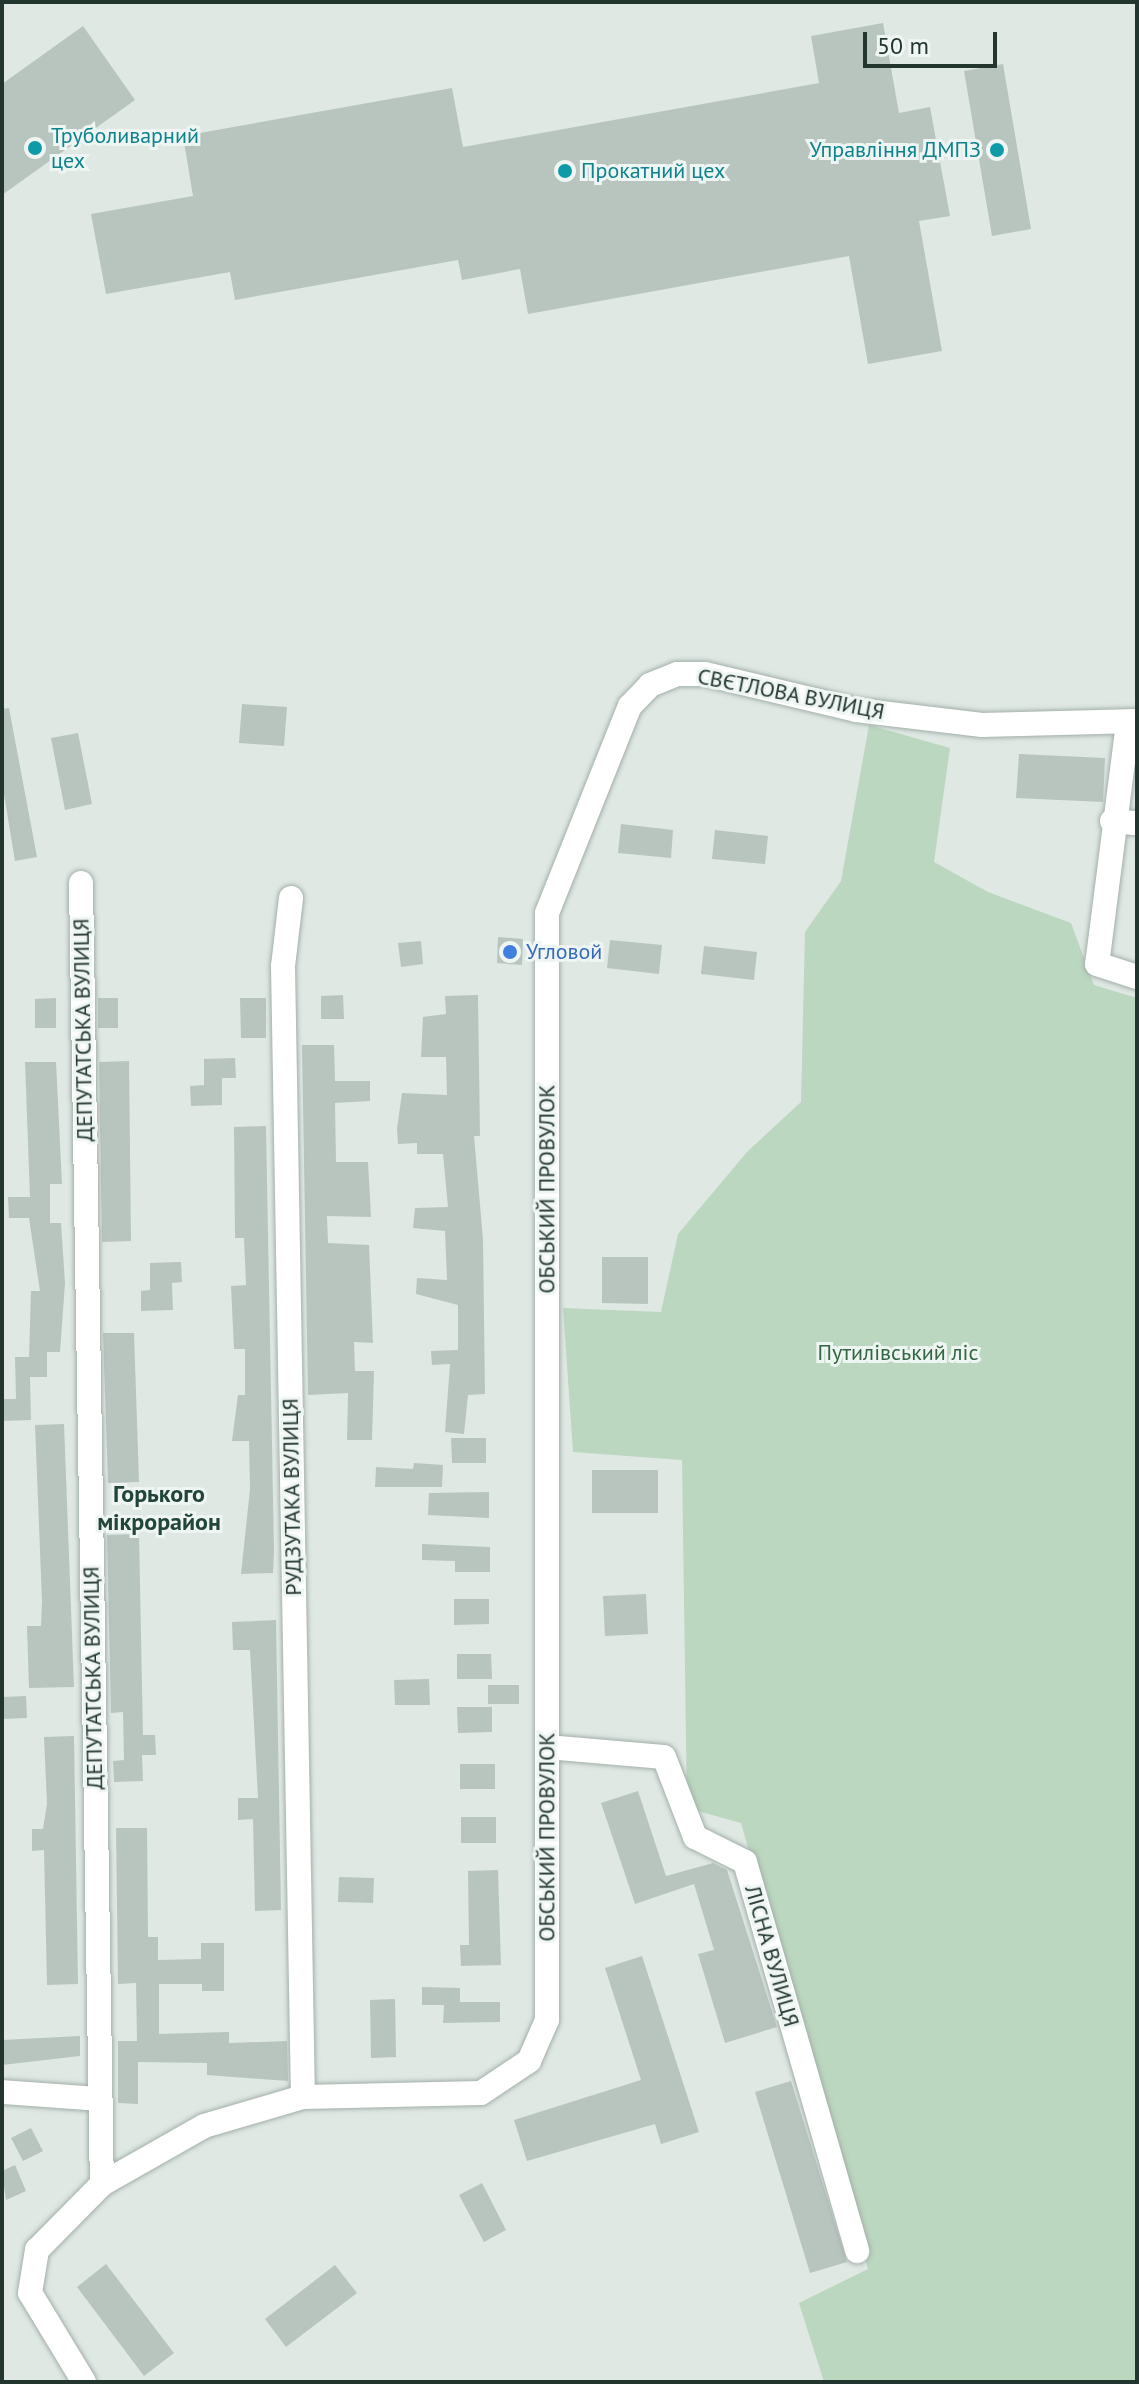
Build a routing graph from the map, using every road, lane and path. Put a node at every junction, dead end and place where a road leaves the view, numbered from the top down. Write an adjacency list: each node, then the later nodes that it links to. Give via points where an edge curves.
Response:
1 (1132, 722): 2 (street); 6 (street, СВЄТЛОВА ВУЛИЦЯ, via 982,725 856,710 705,674 677,674 650,685 630,706)
2 (1112, 821): 3 (street); 7 (street, via 1097,964)
3 (1137, 823)
4 (81, 883): 11 (street, ДЕПУТАТСЬКА ВУЛИЦЯ)
5 (291, 898): 10 (street, РУДЗУТАКА ВУЛИЦЯ, via 283,966)
6 (547, 913): 8 (street, ОБСЬКИЙ ПРОВУЛОК)
7 (1137, 977)
8 (547, 1747): 10 (street, ОБСЬКИЙ ПРОВУЛОК, via 547,2020 529,2061 481,2093); 13 (street, ЛІСНА ВУЛИЦЯ, via 664,1757 695,1837 745,1862)
9 (2, 2092): 11 (street)
10 (303, 2097): 12 (street, ОБСЬКИЙ ПРОВУЛОК, via 204,2126)
11 (100, 2099): 12 (street, ДЕПУТАТСЬКА ВУЛИЦЯ)
12 (102, 2184): 14 (street, ОБСЬКИЙ ПРОВУЛОК, via 44,2240 30,2293)
13 (857, 2251)
14 (84, 2382)

